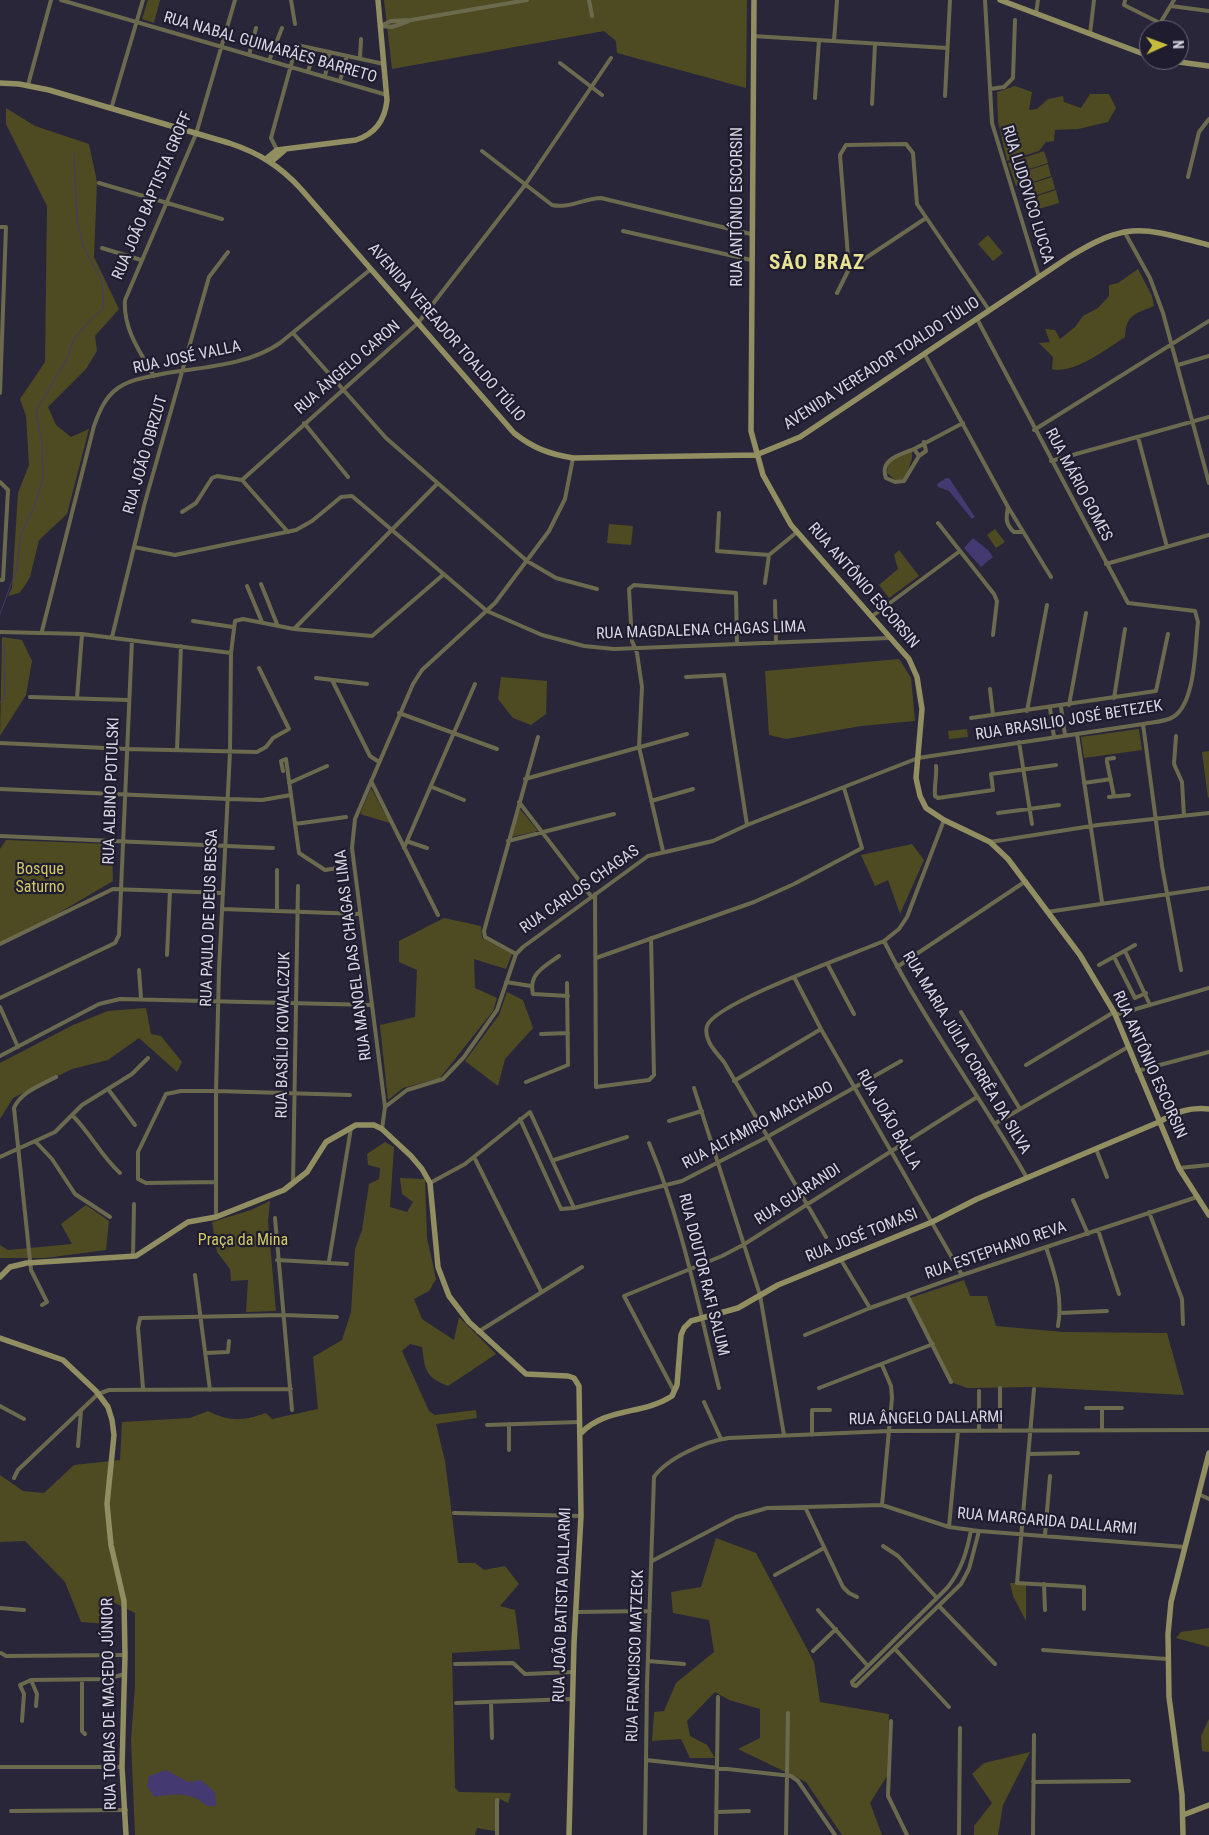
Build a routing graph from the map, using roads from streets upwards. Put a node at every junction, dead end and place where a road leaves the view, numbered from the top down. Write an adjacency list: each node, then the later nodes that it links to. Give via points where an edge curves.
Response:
1 (51, 0): 57 (street)
2 (61, 0): 27 (street, RUA NABAL GUIMARÃES BARRETO)
3 (138, 0): 20 (street)
4 (143, 0): 20 (street)
5 (235, 0): 38 (street, RUA JOÃO BAPTISTA GROFF)
6 (291, 0): 28 (street)
7 (378, 0): 29 (street)
8 (528, 0): 29 (street, via 411,20 392,27)
9 (589, 0): 23 (street)
10 (754, 0): 33 (street, RUA ANTÔNIO ESCORSIN)
11 (837, 0): 36 (street)
12 (950, 0): 39 (street)
13 (985, 0): 59 (street, RUA LUDOVICO LUCCA)
14 (1000, 0): 22 (street)
15 (1038, 0): 22 (street)
16 (1094, 0): 32 (street)
17 (1125, 0): 25 (street, via 1124,5)
18 (1174, 0): 19 (street)
19 (1171, 6): 21 (street); 26 (street)
20 (140, 10): 27 (street)
21 (1209, 11)
22 (1036, 14): 32 (street)
23 (592, 16)
24 (1015, 20): 59 (street, via 1013,78 1004,87)
25 (1154, 20)
26 (1162, 20)
27 (137, 22): 38 (street, RUA NABAL GUIMARÃES BARRETO); 65 (street)
28 (295, 24)
29 (380, 26): 50 (street)
30 (256, 28): 42 (street)
31 (282, 28): 47 (street)
32 (1090, 34): 41 (street)
33 (753, 36): 35 (street); 81 (street, RUA ANTÔNIO ESCORSIN)
34 (361, 39): 44 (street)
35 (819, 40): 36 (street); 63 (street)
36 (834, 41): 37 (street)
37 (875, 44): 39 (street); 64 (street)
38 (222, 47): 42 (street, RUA NABAL GUIMARÃES BARRETO); 67 (street, RUA JOÃO BAPTISTA GROFF)
39 (947, 48): 62 (street)
40 (314, 52): 53 (street)
41 (1139, 52)
42 (248, 55): 47 (street, RUA NABAL GUIMARÃES BARRETO)
43 (329, 55): 54 (street)
44 (360, 58): 50 (street); 52 (street, via 297,46)
45 (612, 58): 58 (street, RUA ÂNGELO CARON)
46 (346, 59): 55 (street)
47 (269, 61): 52 (street, RUA NABAL GUIMARÃES BARRETO)
48 (560, 63): 58 (street)
49 (1189, 63): 51 (street)
50 (384, 64): 60 (street)
51 (1209, 66)
52 (292, 67): 53 (street, RUA NABAL GUIMARÃES BARRETO); 69 (street, via 271,138)
53 (308, 72): 54 (street, RUA NABAL GUIMARÃES BARRETO)
54 (325, 77): 55 (street, RUA NABAL GUIMARÃES BARRETO)
55 (340, 81): 60 (street, RUA NABAL GUIMARÃES BARRETO)
56 (0, 83): 57 (street, AVENIDA VEREADOR TOALDO TÚLIO)
57 (28, 85): 65 (street, AVENIDA VEREADOR TOALDO TÚLIO)
58 (592, 87): 61 (street); 74 (street, RUA ÂNGELO CARON)
59 (990, 89): 89 (street, RUA LUDOVICO LUCCA, via 995,137)
60 (386, 95): 68 (street, via 381,122 368,135 349,142)
61 (602, 95)
62 (945, 96)
63 (815, 98)
64 (872, 104)
65 (111, 109): 67 (street, AVENIDA VEREADOR TOALDO TÚLIO)
66 (1209, 119): 72 (street, via 1199,132)
67 (196, 134): 71 (street, AVENIDA VEREADOR TOALDO TÚLIO); 75 (street, RUA JOÃO BAPTISTA GROFF)
68 (287, 149): 69 (street); 71 (street)
69 (277, 150): 71 (street)
70 (482, 151): 74 (street)
71 (269, 160): 87 (street, AVENIDA VEREADOR TOALDO TÚLIO, via 293,180)
72 (1188, 177)
73 (99, 183): 75 (street)
74 (525, 185): 81 (street, via 552,205 560,207 601,198); 94 (street, RUA ÂNGELO CARON)
75 (167, 203): 77 (street); 85 (street, RUA JOÃO BAPTISTA GROFF)
76 (926, 218): 88 (street); 88 (street, via 917,204 913,154 906,144 846,146 840,155); 91 (street)
77 (222, 219)
78 (0, 227): 95 (street, via 6,227)
79 (623, 230): 86 (street)
80 (1124, 231): 82 (street, AVENIDA VEREADOR TOALDO TÚLIO, via 1149,230); 89 (street, AVENIDA VEREADOR TOALDO TÚLIO, via 1091,244); 97 (street, via 1150,278)
81 (751, 234): 86 (street, RUA ANTÔNIO ESCORSIN)
82 (1209, 245)
83 (102, 248): 85 (street)
84 (228, 252): 101 (street, RUA JOÃO OBRZUT, via 208,280)
85 (141, 260): 102 (street, RUA JOÃO BAPTISTA GROFF, via 125,300 125,316 134,342)
86 (751, 260): 113 (street, RUA ANTÔNIO ESCORSIN, via 751,431)
87 (371, 269): 94 (street, AVENIDA VEREADOR TOALDO TÚLIO); 96 (street, RUA JOSÉ VALLA)
88 (849, 269): 90 (street)
89 (1039, 277): 91 (street, AVENIDA VEREADOR TOALDO TÚLIO)
90 (837, 293)
91 (989, 310): 92 (street, AVENIDA VEREADOR TOALDO TÚLIO)
92 (977, 318): 98 (street, AVENIDA VEREADOR TOALDO TÚLIO); 109 (street, RUA MÁRIO GOMES)
93 (1209, 321): 97 (street)
94 (418, 323): 103 (street, RUA ÂNGELO CARON); 115 (street, AVENIDA VEREADOR TOALDO TÚLIO, via 514,432 531,446)
95 (1, 325): 104 (street)
96 (293, 333): 101 (street, RUA JOSÉ VALLA, via 255,356); 103 (street)
97 (1172, 344): 100 (street); 109 (street)
98 (925, 355): 108 (street); 113 (street, AVENIDA VEREADOR TOALDO TÚLIO, via 800,437)
99 (1209, 356): 100 (street)
100 (1178, 365): 106 (street)
101 (183, 371): 102 (street, RUA JOSÉ VALLA); 131 (street, RUA JOÃO OBRZUT)
102 (154, 376): 156 (street, RUA JOSÉ VALLA, via 117,388 99,412)
103 (343, 390): 107 (street, RUA ÂNGELO CARON); 121 (street, via 386,438)
104 (0, 393)
105 (1209, 417): 106 (street)
106 (1192, 421): 110 (street); 119 (street)
107 (304, 423): 117 (street); 118 (street, RUA ÂNGELO CARON)
108 (963, 423): 111 (street); 122 (street)
109 (1034, 430): 116 (street, RUA MÁRIO GOMES)
110 (1138, 437): 116 (street); 132 (street)
111 (924, 442): 112 (street); 114 (street, via 926,450)
112 (914, 449): 114 (street); 114 (street, via 885,464 886,478 904,482)
113 (756, 455): 115 (street, AVENIDA VEREADOR TOALDO TÚLIO); 128 (street, RUA ANTÔNIO ESCORSIN, via 774,498)
114 (918, 456)
115 (573, 458): 135 (street, RUA MANOEL DAS CHAGAS LIMA, via 565,499 549,531)
116 (1051, 461): 136 (street, RUA MÁRIO GOMES)
117 (348, 477)
118 (242, 480): 123 (street, via 212,478 196,503); 127 (street)
119 (1209, 480)
120 (0, 482): 139 (street, via 8,490)
121 (437, 484): 126 (street); 135 (street)
122 (1008, 507): 129 (street); 129 (street, via 1008,527 1014,532)
123 (182, 512)
124 (719, 513): 134 (street, via 717,551)
125 (938, 523): 133 (street)
126 (392, 530): 127 (street, RUA MAGDALENA CHAGAS LIMA, via 352,496 341,497 312,521); 137 (street, RUA MAGDALENA CHAGAS LIMA); 154 (street)
127 (288, 532): 131 (street, via 175,555)
128 (797, 532): 134 (street); 149 (street, RUA ANTÔNIO ESCORSIN)
129 (1023, 532): 138 (street)
130 (1209, 535): 132 (street)
131 (134, 547): 161 (street, RUA JOÃO OBRZUT)
132 (1167, 547): 136 (street)
133 (960, 551): 149 (street); 160 (street, via 997,601)
134 (769, 555): 140 (street)
135 (527, 561): 143 (street, via 556,578); 146 (street, RUA MANOEL DAS CHAGAS LIMA)
136 (1106, 564): 147 (street, RUA MÁRIO GOMES, via 1128,603)
137 (444, 574): 146 (street, RUA MAGDALENA CHAGAS LIMA); 154 (street, via 372,636)
138 (1051, 577)
139 (2, 580)
140 (765, 583)
141 (261, 584): 152 (street)
142 (247, 586): 151 (street)
143 (597, 589)
144 (775, 601): 164 (street)
145 (1046, 605): 183 (street)
146 (487, 611): 167 (street, RUA MAGDALENA CHAGAS LIMA, via 542,635 577,645); 184 (street, RUA MANOEL DAS CHAGAS LIMA, via 422,670)
147 (1195, 611): 187 (street, RUA BRASILIO JOSÉ BETEZEK, via 1198,622 1190,688 1183,708 1173,718)
148 (1086, 613): 180 (street)
149 (871, 617): 162 (street, RUA ANTÔNIO ESCORSIN)
150 (193, 621): 153 (street)
151 (262, 622): 152 (street); 153 (street, RUA PAULO DE DEUS BESSA, via 235,621)
152 (277, 624): 154 (street)
153 (233, 627): 168 (street, RUA PAULO DE DEUS BESSA)
154 (294, 629)
155 (1126, 629): 178 (street)
156 (42, 631): 157 (street); 158 (street)
157 (0, 632)
158 (82, 634): 161 (street); 177 (street)
159 (1168, 634): 178 (street, via 1156,691)
160 (993, 636)
161 (112, 638): 163 (street)
162 (890, 638): 164 (street, RUA MAGDALENA CHAGAS LIMA); 202 (street, RUA ANTÔNIO ESCORSIN, via 909,659 920,688 922,721)
163 (132, 640): 166 (street); 179 (street, RUA ALBINO POTULSKI)
164 (776, 642): 165 (street, RUA MAGDALENA CHAGAS LIMA)
165 (737, 644): 167 (street, RUA MAGDALENA CHAGAS LIMA); 167 (street, via 736,593 634,585 630,589)
166 (181, 646): 168 (street); 200 (street)
167 (634, 647): 197 (street, via 642,687)
168 (231, 653): 201 (street, RUA PAULO DE DEUS BESSA)
169 (258, 668): 201 (street, via 289,729 257,752)
170 (686, 677): 237 (street, via 724,674)
171 (316, 678): 172 (street)
172 (332, 680): 173 (street); 204 (street, via 370,756)
173 (367, 684)
174 (475, 684): 188 (street)
175 (990, 689): 185 (street)
176 (30, 697): 177 (street)
177 (78, 698): 179 (street)
178 (1114, 698): 180 (street)
179 (128, 700): 198 (street, RUA ALBINO POTULSKI)
180 (1069, 706): 181 (street)
181 (1061, 707): 182 (street); 191 (street)
182 (1050, 708): 183 (street); 193 (street)
183 (1027, 711): 185 (street)
184 (400, 713): 188 (street); 204 (street, RUA MANOEL DAS CHAGAS LIMA)
185 (992, 715): 186 (street)
186 (971, 718)
187 (1143, 724): 190 (street, RUA BRASILIO JOSÉ BETEZEK); 233 (street)
188 (454, 733): 199 (street); 215 (street)
189 (687, 734): 197 (street)
190 (1077, 734): 191 (street, RUA BRASILIO JOSÉ BETEZEK); 214 (street)
191 (1065, 735): 193 (street, RUA BRASILIO JOSÉ BETEZEK)
192 (1176, 736): 231 (street, via 1174,764 1182,782)
193 (1054, 737): 195 (street, RUA BRASILIO JOSÉ BETEZEK)
194 (538, 738): 210 (street)
195 (1019, 742): 202 (street, RUA BRASILIO JOSÉ BETEZEK); 208 (street)
196 (0, 743): 198 (street)
197 (640, 747): 210 (street); 224 (street)
198 (126, 749): 200 (street); 221 (street, RUA ALBINO POTULSKI)
199 (497, 749)
200 (177, 750): 201 (street)
201 (230, 752): 222 (street, RUA PAULO DE DEUS BESSA)
202 (918, 758): 216 (street, RUA CARLOS CHAGAS); 234 (street, RUA ANTÔNIO ESCORSIN, via 916,778 920,796 926,808)
203 (1114, 758): 211 (street, via 1107,759)
204 (379, 762): 212 (street, RUA MANOEL DAS CHAGAS LIMA)
205 (1056, 765): 208 (street)
206 (326, 766): 213 (street)
207 (936, 766): 208 (street, via 934,783 938,798 993,790 991,774)
208 (1023, 769): 227 (street)
209 (283, 771): 213 (street, via 281,761 286,759)
210 (525, 779): 225 (street)
211 (1111, 779): 214 (street); 219 (street, via 1111,797)
212 (371, 781): 247 (street); 265 (street, RUA MANOEL DAS CHAGAS LIMA, via 353,833)
213 (289, 783): 220 (street)
214 (1084, 783): 238 (street)
215 (432, 787): 223 (street); 243 (street)
216 (844, 788): 237 (street, RUA CARLOS CHAGAS); 267 (street, via 862,848 754,902)
217 (0, 789): 221 (street)
218 (693, 789): 224 (street)
219 (1129, 794)
220 (290, 795): 222 (street, via 262,800); 235 (street)
221 (126, 796): 222 (street); 241 (street, RUA ALBINO POTULSKI)
222 (228, 799): 245 (street, RUA PAULO DE DEUS BESSA)
223 (464, 800)
224 (650, 801): 249 (street)
225 (519, 802): 239 (street); 242 (street)
226 (1059, 805): 227 (street)
227 (1030, 809): 228 (street); 236 (street)
228 (998, 813)
229 (1209, 813): 231 (street)
230 (614, 814): 239 (street)
231 (1184, 816): 233 (street)
232 (346, 817): 235 (street)
233 (1156, 819): 238 (street); 258 (street)
234 (944, 820): 244 (street, RUA ANTÔNIO ESCORSIN); 268 (street, via 907,917 899,929)
235 (295, 824): 250 (street, via 299,854 325,870 344,867)
236 (1032, 824)
237 (747, 825): 249 (street, RUA CARLOS CHAGAS, via 713,841)
238 (1091, 827): 244 (street); 260 (street)
239 (542, 833): 242 (street); 259 (street)
240 (0, 836): 241 (street)
241 (123, 841): 245 (street); 254 (street, RUA ALBINO POTULSKI)
242 (508, 841): 272 (street, via 484,932 485,937)
243 (409, 842): 247 (street); 248 (street)
244 (990, 842): 252 (street, RUA ANTÔNIO ESCORSIN)
245 (226, 846): 246 (street); 257 (street, RUA PAULO DE DEUS BESSA)
246 (273, 848)
247 (404, 848): 266 (street)
248 (427, 848)
249 (663, 851): 259 (street, RUA CARLOS CHAGAS, via 635,863)
250 (343, 863)
251 (277, 870): 262 (street)
252 (1026, 881): 264 (street, RUA ANTÔNIO ESCORSIN); 279 (street)
253 (298, 886): 263 (street, RUA BASÍLIO KOWALCZUK)
254 (120, 888): 256 (street); 269 (street); 289 (street, RUA ALBINO POTULSKI, via 116,943)
255 (1209, 888): 258 (street)
256 (170, 891): 257 (street); 273 (street)
257 (223, 893): 261 (street, RUA PAULO DE DEUS BESSA)
258 (1167, 894): 260 (street); 281 (street)
259 (593, 895): 272 (street, RUA CARLOS CHAGAS); 276 (street)
260 (1102, 902): 264 (street)
261 (222, 909): 262 (street); 291 (street, RUA PAULO DE DEUS BESSA)
262 (277, 911): 263 (street)
263 (299, 912): 265 (street); 292 (street, RUA BASÍLIO KOWALCZUK)
264 (1048, 912): 298 (street, RUA ANTÔNIO ESCORSIN, via 1080,955)
265 (360, 914): 293 (street, RUA MANOEL DAS CHAGAS LIMA)
266 (438, 915)
267 (651, 938): 276 (street); 276 (street, via 654,1076 649,1080 596,1087)
268 (884, 941): 277 (street); 279 (street, RUA MARIA JÚLIA CORRÊA DA SILVA)
269 (0, 944)
270 (1135, 945): 271 (street)
271 (1125, 951): 275 (street); 287 (street)
272 (516, 954): 283 (street, RUA CARLOS CHAGAS)
273 (167, 955)
274 (559, 956): 285 (street, via 536,973)
275 (1114, 957): 278 (street); 287 (street, via 1135,998)
276 (596, 958)
277 (828, 965): 282 (street); 297 (street)
278 (1099, 965)
279 (897, 967): 319 (street, RUA MARIA JÚLIA CORRÊA DA SILVA)
280 (139, 970): 290 (street)
281 (1181, 970)
282 (794, 977): 299 (street, RUA JOÃO BALLA); 311 (street, via 739,1002 710,1020 706,1028 708,1041)
283 (506, 982): 285 (street); 320 (street, RUA CARLOS CHAGAS, via 497,1010 464,1057 443,1078 406,1090)
284 (567, 983): 288 (street)
285 (531, 986): 288 (street, via 537,996)
286 (1209, 988): 294 (street)
287 (1146, 993): 294 (street)
288 (568, 996): 300 (street)
289 (0, 998)
290 (141, 998): 291 (street); 302 (street, via 99,1004)
291 (219, 1002): 292 (street); 316 (street, RUA PAULO DE DEUS BESSA)
292 (298, 1004): 293 (street); 317 (street, RUA BASÍLIO KOWALCZUK)
293 (372, 1005): 320 (street, RUA MANOEL DAS CHAGAS LIMA)
294 (1150, 1005): 298 (street)
295 (0, 1007): 302 (street)
296 (961, 1012): 321 (street)
297 (854, 1014)
298 (1114, 1014): 303 (street, RUA ANTÔNIO ESCORSIN); 308 (street)
299 (821, 1029): 311 (street); 313 (street, RUA JOÃO BALLA)
300 (568, 1033): 301 (street); 312 (street, via 568,1065)
301 (540, 1034)
302 (18, 1047): 305 (street)
303 (1128, 1047): 309 (street, RUA ANTÔNIO ESCORSIN); 321 (street)
304 (1209, 1052): 309 (street)
305 (0, 1056)
306 (148, 1058): 315 (street, via 132,1074)
307 (901, 1061): 313 (street, RUA ALTAMIRO MACHADO)
308 (1026, 1065)
309 (1137, 1071): 327 (street, RUA ANTÔNIO ESCORSIN)
310 (56, 1077): 336 (street, via 17,1102 14,1108)
311 (734, 1081): 333 (street)
312 (526, 1082)
313 (854, 1087): 333 (street, RUA ALTAMIRO MACHADO); 338 (street, RUA JOÃO BALLA)
314 (694, 1088): 323 (street)
315 (108, 1089): 324 (street, via 82,1105); 329 (street)
316 (216, 1091): 317 (street); 348 (street, RUA PAULO DE DEUS BESSA); 348 (street, via 166,1094 138,1152 138,1179 146,1183)
317 (295, 1095): 318 (street); 350 (street, RUA BASÍLIO KOWALCZUK)
318 (350, 1095)
319 (977, 1097): 328 (street, RUA MARIA JÚLIA CORRÊA DA SILVA); 338 (street, RUA GUARANDI)
320 (385, 1107): 331 (street, RUA MANOEL DAS CHAGAS LIMA)
321 (1020, 1109): 328 (street)
322 (1209, 1109): 327 (street, RUA JOSÉ TOMASI, via 1186,1109)
323 (702, 1111): 326 (street); 342 (street)
324 (73, 1116): 334 (street, via 55,1132); 345 (street)
325 (520, 1119): 340 (street); 341 (street, via 530,1112); 356 (street, RUA ALTAMIRO MACHADO, via 561,1209)
326 (669, 1121)
327 (1158, 1122): 337 (street, RUA JOSÉ TOMASI); 344 (street, RUA ANTÔNIO ESCORSIN)
328 (996, 1123): 347 (street, RUA MARIA JÚLIA CORRÊA DA SILVA)
329 (135, 1125)
330 (352, 1127): 331 (street, via 364,1124); 350 (street, via 326,1142 307,1172); 371 (street)
331 (382, 1130): 349 (street, via 411,1156)
332 (627, 1137): 341 (street)
333 (767, 1137): 342 (street, RUA ALTAMIRO MACHADO); 355 (street)
334 (35, 1141): 336 (street); 359 (street, via 52,1159 75,1194)
335 (649, 1143): 351 (street, RUA DOUTOR RAFI SALUM)
336 (17, 1148): 339 (street); 372 (street)
337 (1096, 1149): 346 (street); 347 (street, RUA JOSÉ TOMASI)
338 (891, 1150): 355 (street, RUA GUARANDI); 362 (street, RUA JOÃO BALLA)
339 (0, 1157)
340 (474, 1157): 349 (street); 379 (street)
341 (554, 1160): 356 (street)
342 (718, 1164): 351 (street, RUA ALTAMIRO MACHADO); 366 (street)
343 (1209, 1166): 344 (street)
344 (1179, 1168): 352 (street, RUA ANTÔNIO ESCORSIN)
345 (120, 1172)
346 (1106, 1176)
347 (1027, 1178): 362 (street, RUA JOSÉ TOMASI)
348 (215, 1182): 360 (street, RUA PAULO DE DEUS BESSA)
349 (430, 1183): 393 (street, via 438,1267 450,1296)
350 (293, 1185): 360 (street)
351 (667, 1186): 356 (street, RUA ALTAMIRO MACHADO); 375 (street, RUA DOUTOR RAFI SALUM)
352 (1197, 1196): 357 (street, RUA ESTEPHANO REVA); 358 (street, RUA ANTÔNIO ESCORSIN)
353 (1073, 1200): 364 (street)
354 (134, 1204): 368 (street)
355 (806, 1206): 365 (street); 366 (street, RUA GUARANDI)
356 (574, 1208)
357 (1149, 1212): 363 (street, RUA ESTEPHANO REVA); 391 (street, via 1180,1294)
358 (1209, 1215)
359 (110, 1217)
360 (216, 1217): 368 (street, via 188,1222)
361 (275, 1218): 369 (street)
362 (932, 1222): 370 (street, RUA JOSÉ TOMASI); 377 (street, RUA JOÃO BALLA)
363 (1098, 1230): 364 (street, RUA ESTEPHANO REVA); 381 (street)
364 (1088, 1234): 367 (street, RUA ESTEPHANO REVA)
365 (826, 1237)
366 (743, 1244): 375 (street, RUA GUARANDI); 380 (street)
367 (1046, 1246): 377 (street, RUA ESTEPHANO REVA); 386 (street, via 1058,1284)
368 (133, 1256): 372 (street)
369 (277, 1260): 371 (street); 387 (street)
370 (841, 1260): 380 (street, RUA JOSÉ TOMASI); 384 (street)
371 (329, 1261): 373 (street)
372 (30, 1263): 378 (street, via 10,1268); 383 (street, via 47,1302)
373 (347, 1264)
374 (582, 1267): 379 (street)
375 (690, 1268): 390 (street, RUA DOUTOR RAFI SALUM); 409 (street, RUA GUARANDI, via 624,1296)
376 (195, 1275): 388 (street)
377 (962, 1275): 382 (street, RUA ESTEPHANO REVA)
378 (0, 1277)
379 (541, 1291): 393 (street)
380 (760, 1294): 390 (street, RUA JOSÉ TOMASI, via 738,1308); 432 (street)
381 (1120, 1294)
382 (907, 1295): 384 (street, RUA ESTEPHANO REVA); 397 (street)
383 (42, 1305)
384 (870, 1308): 394 (street, RUA ESTEPHANO REVA)
385 (1107, 1311): 386 (street)
386 (1060, 1313): 392 (street)
387 (283, 1315): 388 (street); 389 (street); 405 (street)
388 (200, 1316): 398 (street); 401 (street, via 140,1318)
389 (337, 1317)
390 (702, 1317): 402 (street, RUA DOUTOR RAFI SALUM); 409 (street, RUA JOSÉ TOMASI, via 684,1328 681,1335)
391 (1183, 1324)
392 (1058, 1326)
393 (478, 1332): 420 (street, RUA JOÃO BATISTA DALLARMI, via 526,1374 574,1378 579,1386)
394 (805, 1335)
395 (0, 1338): 410 (street, RUA TOBIAS DE MACEDO JÚNIOR, via 63,1360)
396 (229, 1341): 398 (street, via 228,1352)
397 (933, 1344): 399 (street); 400 (street)
398 (205, 1353): 407 (street)
399 (882, 1364): 403 (street); 430 (street, via 892,1398)
400 (951, 1382)
401 (143, 1388): 407 (street); 410 (street, via 109,1390)
402 (719, 1388)
403 (819, 1388)
404 (1000, 1388): 429 (street)
405 (291, 1389): 407 (street); 417 (street)
406 (1034, 1389): 424 (street)
407 (210, 1390)
408 (979, 1391): 428 (street)
409 (675, 1392): 422 (street, via 662,1402 608,1415)
410 (98, 1394): 416 (street); 479 (street, RUA TOBIAS DE MACEDO JÚNIOR, via 108,1407 114,1434 108,1525 124,1601)
411 (704, 1402): 434 (street)
412 (0, 1406): 419 (street)
413 (1086, 1408): 414 (street)
414 (1102, 1408): 415 (street); 425 (street)
415 (1122, 1408)
416 (81, 1410): 435 (street); 442 (street, via 18,1470)
417 (292, 1410)
418 (830, 1410): 433 (street, via 812,1410)
419 (24, 1419)
420 (580, 1419): 421 (street); 422 (street); 431 (street, RUA JOÃO BATISTA DALLARMI)
421 (508, 1424): 423 (street); 436 (street)
422 (590, 1424): 431 (street)
423 (488, 1425)
424 (1030, 1430): 425 (street, RUA ÂNGELO DALLARMI); 429 (street, RUA ÂNGELO DALLARMI); 439 (street)
425 (1102, 1430): 426 (street, RUA ÂNGELO DALLARMI)
426 (1209, 1430)
427 (958, 1431): 428 (street, RUA ÂNGELO DALLARMI); 430 (street, RUA ÂNGELO DALLARMI); 449 (street)
428 (979, 1431): 429 (street, RUA ÂNGELO DALLARMI)
429 (1000, 1431)
430 (889, 1432): 433 (street, RUA ÂNGELO DALLARMI); 445 (street)
431 (581, 1433): 448 (street, RUA JOÃO BATISTA DALLARMI)
432 (784, 1435): 433 (street, RUA ÂNGELO DALLARMI); 434 (street, RUA ÂNGELO DALLARMI)
433 (812, 1435)
434 (720, 1439): 441 (street, RUA ÂNGELO DALLARMI, via 665,1464)
435 (78, 1446)
436 (509, 1450)
437 (1078, 1453): 439 (street)
438 (1209, 1453): 443 (street)
439 (1028, 1454): 452 (street)
440 (1050, 1476): 453 (street)
441 (654, 1477): 459 (street, RUA FRANCISCO MATZECK)
442 (14, 1478)
443 (1198, 1494): 444 (street); 455 (street)
444 (1209, 1499)
445 (882, 1505): 446 (street, RUA MARGARIDA DALLARMI); 449 (street, RUA MARGARIDA DALLARMI)
446 (805, 1507): 456 (street); 459 (street, RUA MARGARIDA DALLARMI, via 767,1508 736,1517)
447 (454, 1513): 448 (street)
448 (580, 1516): 471 (street, RUA JOÃO BATISTA DALLARMI)
449 (950, 1526): 450 (street, RUA MARGARIDA DALLARMI)
450 (971, 1530): 451 (street, RUA MARGARIDA DALLARMI); 457 (street)
451 (979, 1531): 452 (street, RUA MARGARIDA DALLARMI); 458 (street)
452 (1021, 1534): 453 (street, RUA MARGARIDA DALLARMI); 461 (street, via 1016,1583)
453 (1045, 1535): 455 (street, RUA MARGARIDA DALLARMI)
454 (883, 1546): 463 (street, via 898,1556)
455 (1185, 1546): 480 (street, via 1171,1602)
456 (824, 1548): 460 (street); 462 (street, via 843,1587)
457 (964, 1558): 458 (street); 463 (street, via 958,1575)
458 (972, 1560): 464 (street, via 961,1584)
459 (652, 1561): 470 (street, RUA FRANCISCO MATZECK)
460 (775, 1575)
461 (1044, 1584): 468 (street); 469 (street, via 1084,1587)
462 (857, 1597)
463 (937, 1598): 472 (street)
464 (939, 1606): 473 (street); 484 (street)
465 (0, 1608): 466 (street)
466 (24, 1610)
467 (818, 1610): 474 (street)
468 (1045, 1610)
469 (1084, 1610)
470 (650, 1611): 471 (street); 481 (street, RUA FRANCISCO MATZECK)
471 (576, 1612): 486 (street, RUA JOÃO BATISTA DALLARMI)
472 (914, 1620): 473 (street); 485 (street)
473 (918, 1625): 475 (street)
474 (836, 1629): 476 (street); 485 (street)
475 (894, 1649): 485 (street, via 856,1686 853,1685 852,1682); 495 (street)
476 (813, 1650)
477 (1043, 1650): 480 (street)
478 (1, 1653): 479 (street, via 6,1656)
479 (125, 1655): 487 (street, RUA TOBIAS DE MACEDO JÚNIOR)
480 (1167, 1659): 516 (street)
481 (648, 1662): 483 (street); 503 (street, RUA FRANCISCO MATZECK)
482 (455, 1664): 486 (street, via 513,1663 525,1674)
483 (684, 1664)
484 (996, 1664)
485 (867, 1665)
486 (573, 1672): 491 (street, RUA JOÃO BATISTA DALLARMI)
487 (125, 1674): 489 (street, via 107,1680); 504 (street, RUA TOBIAS DE MACEDO JÚNIOR)
488 (31, 1680): 489 (street); 494 (street, via 37,1694); 497 (street, via 20,1685 24,1694)
489 (82, 1680): 500 (street, via 82,1731)
490 (718, 1697): 505 (street)
491 (573, 1699): 492 (street); 519 (street, RUA JOÃO BATISTA DALLARMI)
492 (491, 1702): 493 (street); 502 (street)
493 (456, 1703)
494 (36, 1706)
495 (949, 1707)
496 (788, 1713): 507 (street)
497 (22, 1721)
498 (891, 1721): 524 (street, via 888,1796)
499 (960, 1728): 525 (street)
500 (85, 1734)
501 (1034, 1735): 508 (street)
502 (492, 1738)
503 (646, 1760): 505 (street); 520 (street, RUA FRANCISCO MATZECK)
504 (122, 1767): 506 (street); 512 (street, RUA TOBIAS DE MACEDO JÚNIOR)
505 (717, 1767): 507 (street); 514 (street)
506 (0, 1768)
507 (787, 1776): 522 (street); 523 (street, via 798,1781)
508 (1033, 1782): 509 (street); 526 (street)
509 (1129, 1782)
510 (497, 1800): 518 (street)
511 (1209, 1805): 516 (street)
512 (126, 1810): 513 (street); 517 (street, RUA TOBIAS DE MACEDO JÚNIOR)
513 (11, 1811)
514 (716, 1812): 515 (street); 521 (street)
515 (749, 1812)
516 (1183, 1815): 527 (street)
517 (126, 1835)
518 (497, 1835)
519 (569, 1835)
520 (645, 1835)
521 (716, 1835)
522 (786, 1835)
523 (835, 1835)
524 (907, 1835)
525 (959, 1835)
526 (1033, 1835)
527 (1183, 1835)

